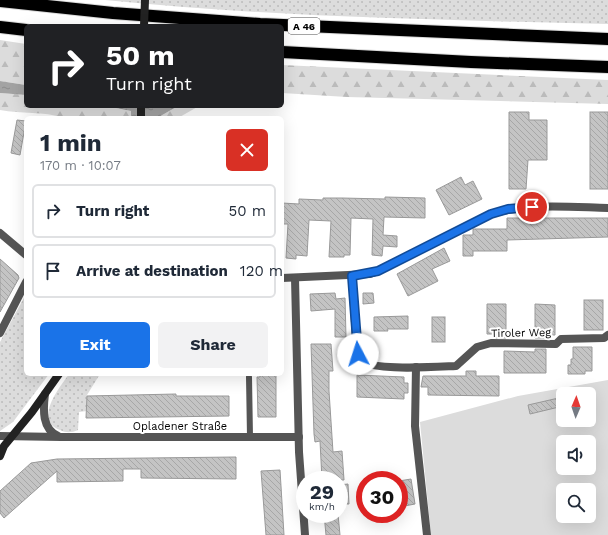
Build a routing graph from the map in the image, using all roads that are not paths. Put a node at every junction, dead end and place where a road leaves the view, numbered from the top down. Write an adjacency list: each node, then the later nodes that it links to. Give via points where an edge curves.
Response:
1 (145, 0): 3 (main road, bridge)
2 (0, 1): 4 (highway, A 46)
3 (144, 24)
4 (260, 24)
5 (284, 25): 8 (highway, A 46)
6 (0, 27): 7 (highway)
7 (24, 30)
8 (608, 39)
9 (284, 52): 10 (highway)
10 (608, 67)
11 (608, 208): 14 (street, via 508,209 491,214 378,271)
12 (0, 233): 13 (street)
13 (24, 254)
14 (352, 276): 16 (street); 20 (street, Tiroler Weg, via 357,348 360,358 378,366)
15 (284, 278): 16 (street)
16 (295, 278): 27 (street)
17 (24, 286): 18 (street)
18 (0, 333)
19 (608, 335): 20 (street, Tiroler Weg, via 604,338 561,339 556,344 491,343 477,347 456,366)
20 (416, 367): 32 (street, via 415,426)
21 (58, 376): 23 (main road)
22 (249, 377): 26 (lane)
23 (45, 394): 24 (main road); 28 (street, via 44,412 48,428)
24 (12, 435): 25 (street, Opladener Straße); 28 (street, Opladener Straße); 29 (main road)
25 (0, 436)
26 (250, 437): 27 (street, Opladener Straße); 28 (street, Opladener Straße)
27 (299, 437): 31 (street)
28 (61, 438)
29 (2, 446): 30 (main road)
30 (0, 456)
31 (305, 535)
32 (427, 535)

